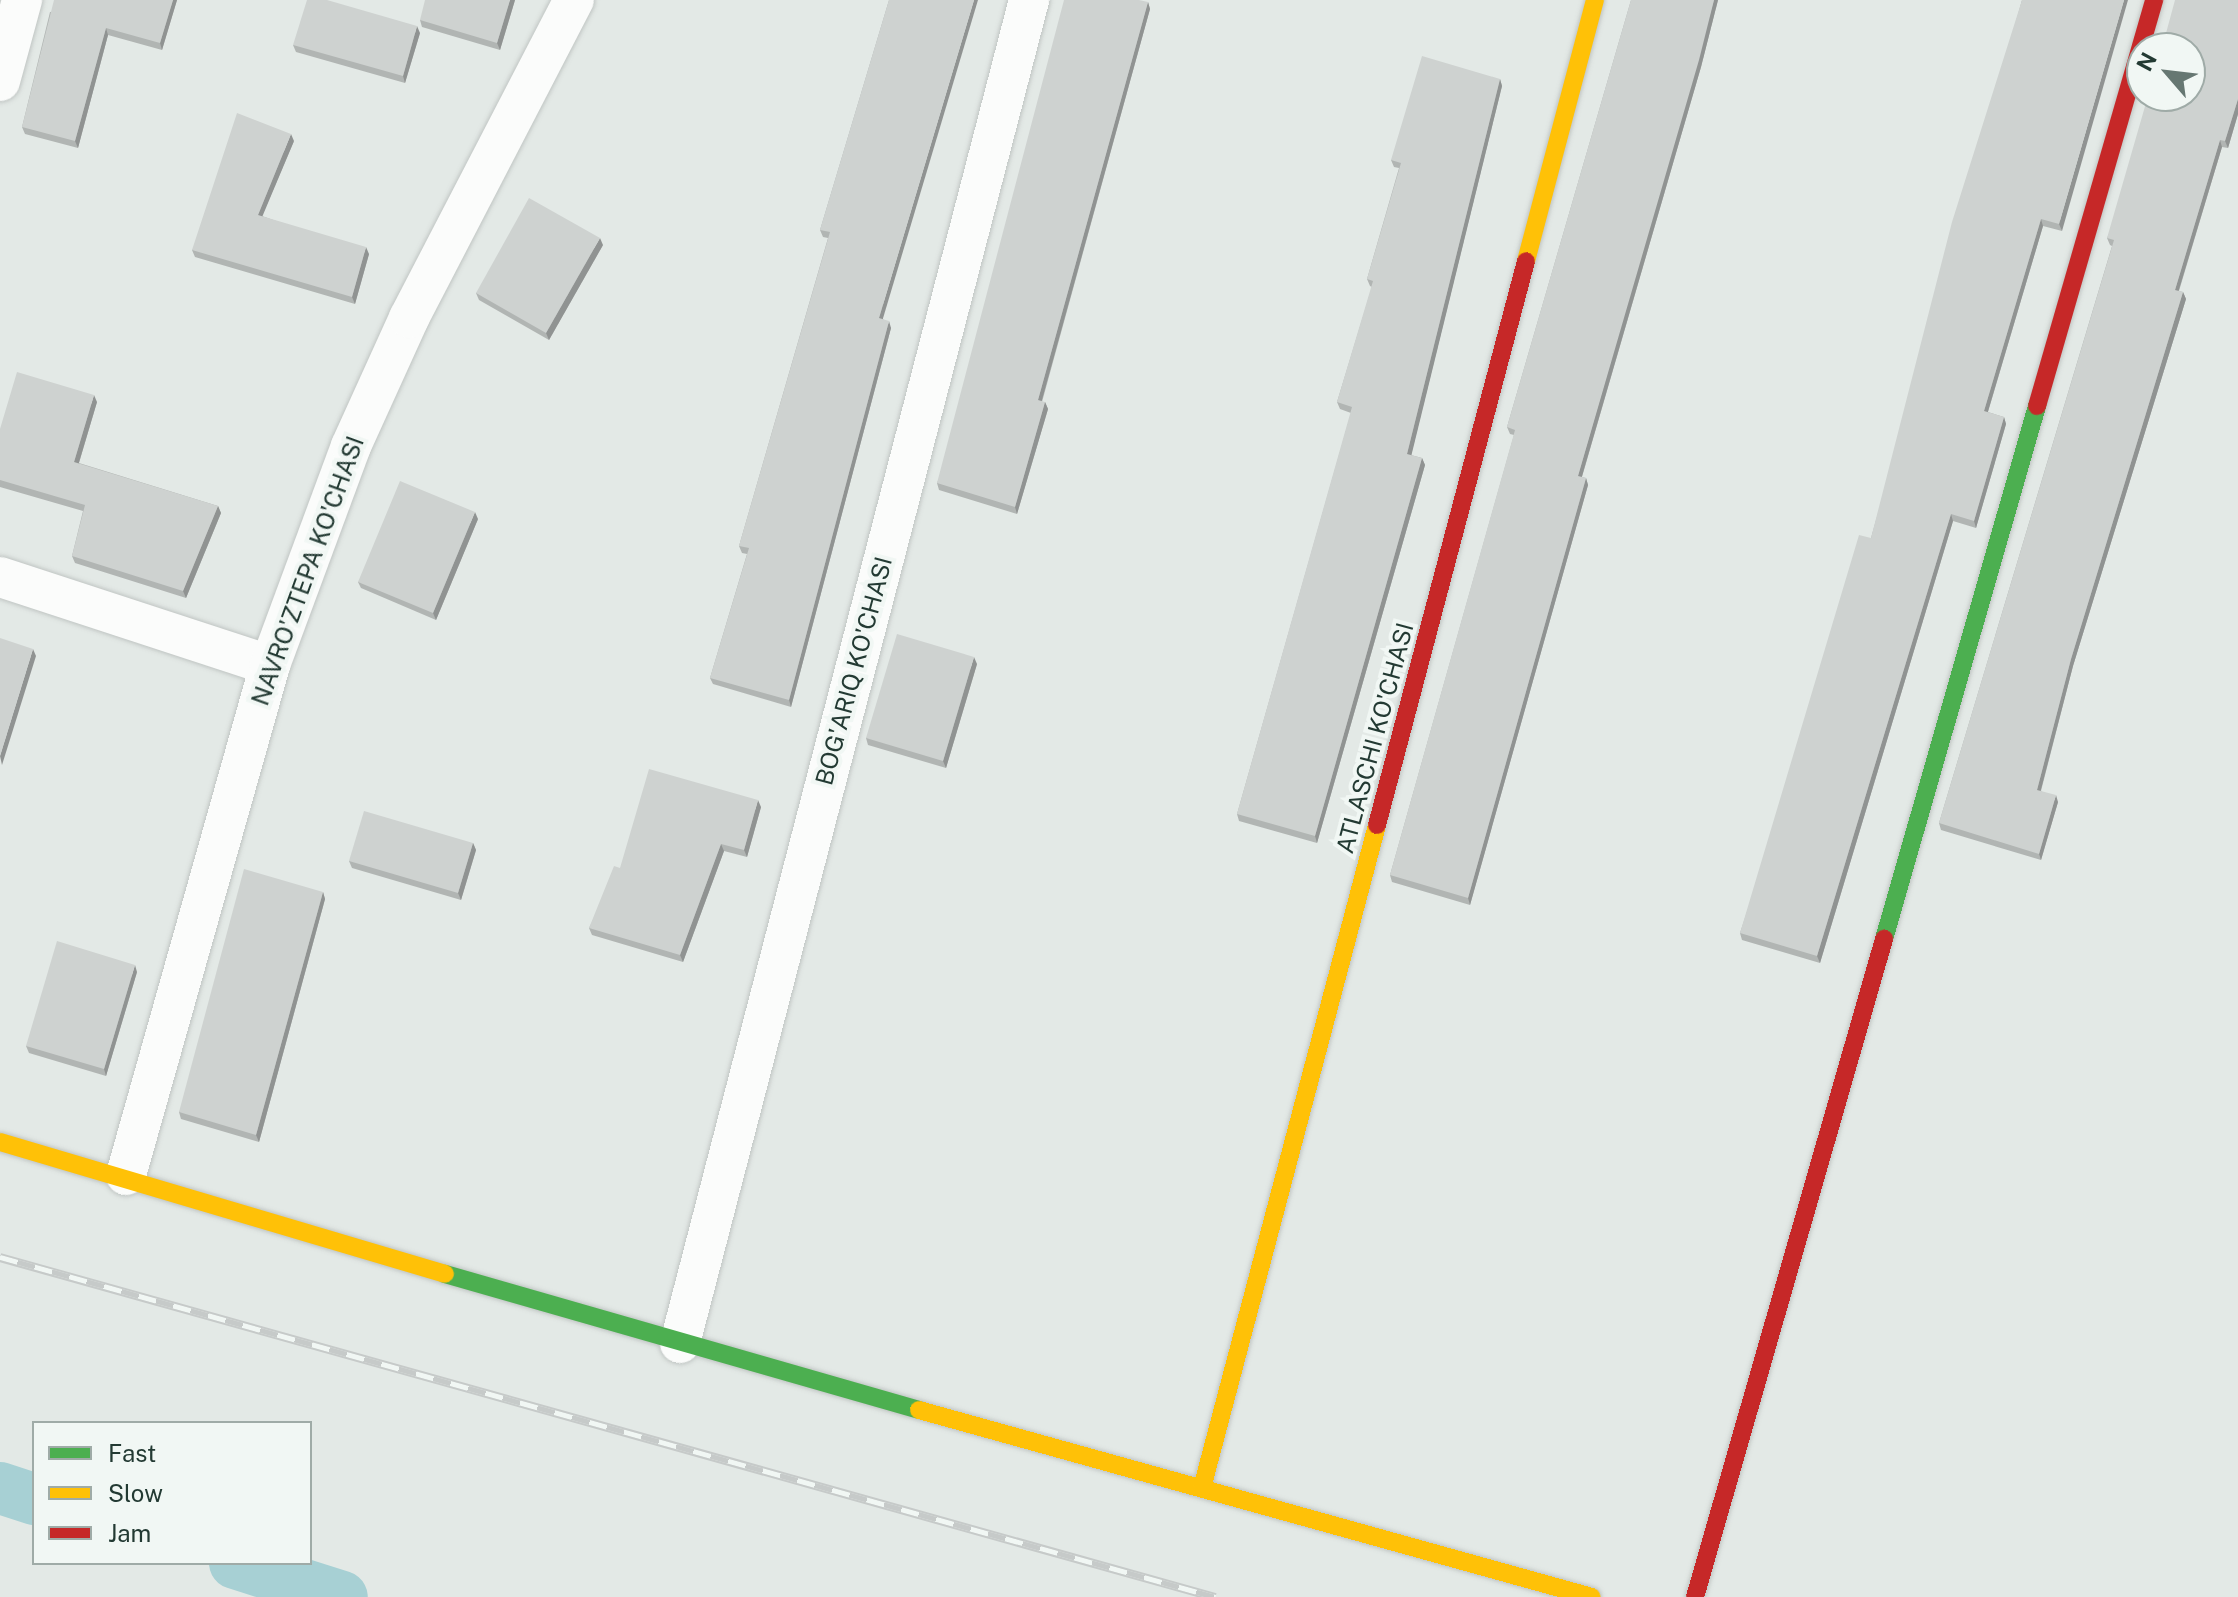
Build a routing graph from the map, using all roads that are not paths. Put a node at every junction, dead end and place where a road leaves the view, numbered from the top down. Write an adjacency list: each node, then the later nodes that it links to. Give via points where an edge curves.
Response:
1 (22, 0): 6 (street)
2 (574, 0): 8 (street, NAVRO'ZTEPA KO'CHASI, via 409,318)
3 (1029, 0): 11 (street, BOG'ARIQ KO'CHASI)
4 (1595, 0): 12 (street, ATLASCHI KO'CHASI)
5 (2154, 0): 14 (street)
6 (0, 81)
7 (0, 577): 8 (street)
8 (270, 665): 10 (street, NAVRO'ZTEPA KO'CHASI)
9 (0, 1142): 10 (street)
10 (126, 1175): 11 (street)
11 (680, 1343): 12 (street)
12 (1202, 1488): 13 (street)
13 (1592, 1597)
14 (1695, 1597)

